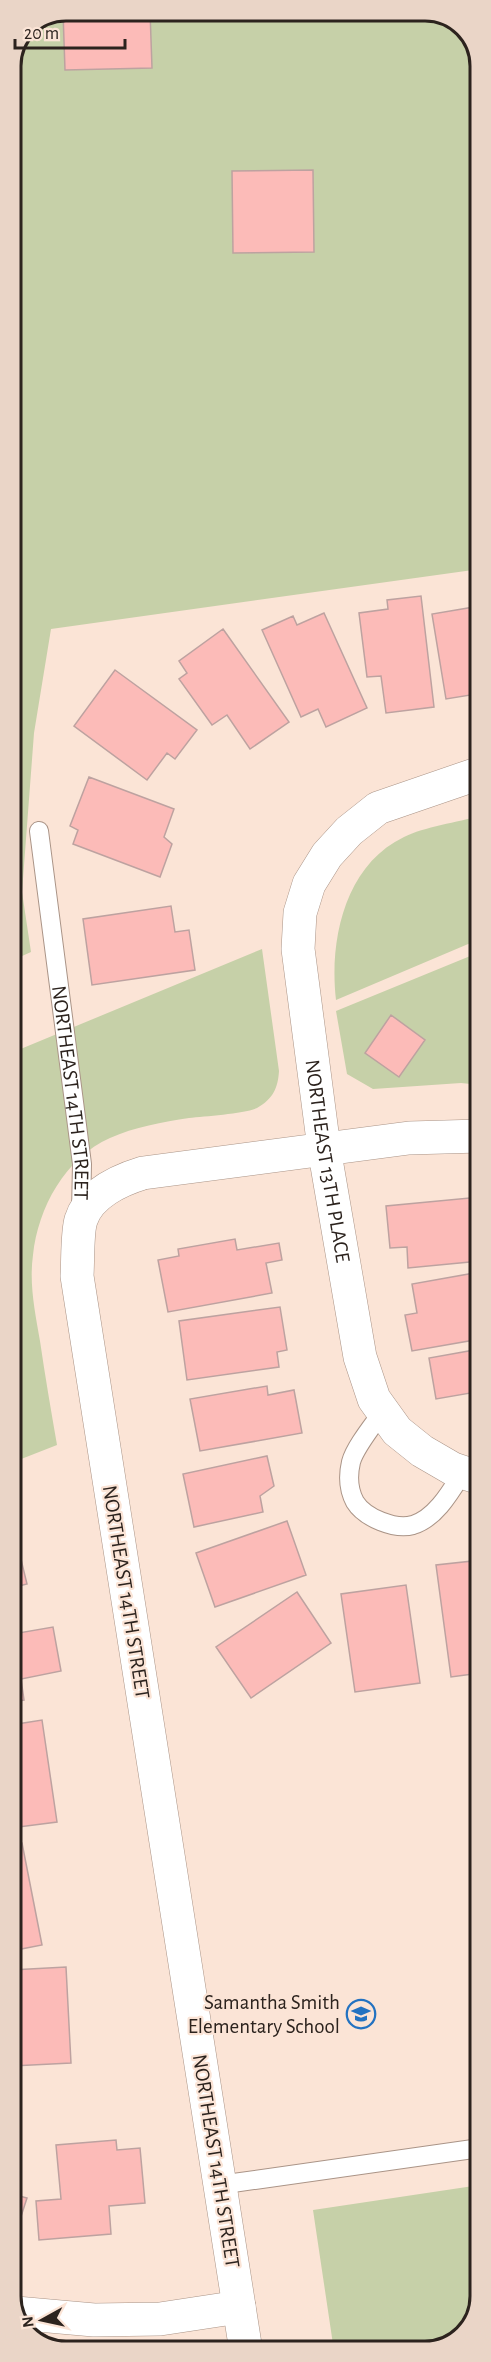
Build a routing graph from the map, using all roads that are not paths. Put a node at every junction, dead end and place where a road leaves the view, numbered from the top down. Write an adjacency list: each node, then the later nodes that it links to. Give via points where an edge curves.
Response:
1 (470, 776): 4 (street, NORTHEAST 13TH PLACE, via 378,808 327,855 309,884 300,913 298,949)
2 (39, 831): 5 (lane, NORTHEAST 14TH STREET, via 82,1164)
3 (470, 1136): 4 (street, via 409,1138)
4 (324, 1148): 5 (street, via 143,1173 119,1181 105,1191); 6 (street, NORTHEAST 13TH PLACE, via 360,1358)
5 (81, 1220): 10 (street, NORTHEAST 14TH STREET, via 77,1276)
6 (383, 1411): 7 (street, NORTHEAST 13TH PLACE, via 398,1431 422,1451); 8 (lane, via 352,1459 348,1481 356,1503 373,1517 392,1525 412,1525 429,1515)
7 (470, 1474)
8 (470, 1477)
9 (470, 2149): 10 (lane)
10 (219, 2185): 11 (street, NORTHEAST 14TH STREET)
11 (239, 2307): 12 (street, via 160,2319 94,2320); 13 (street, NORTHEAST 14TH STREET)
12 (25, 2314)
13 (244, 2341)

